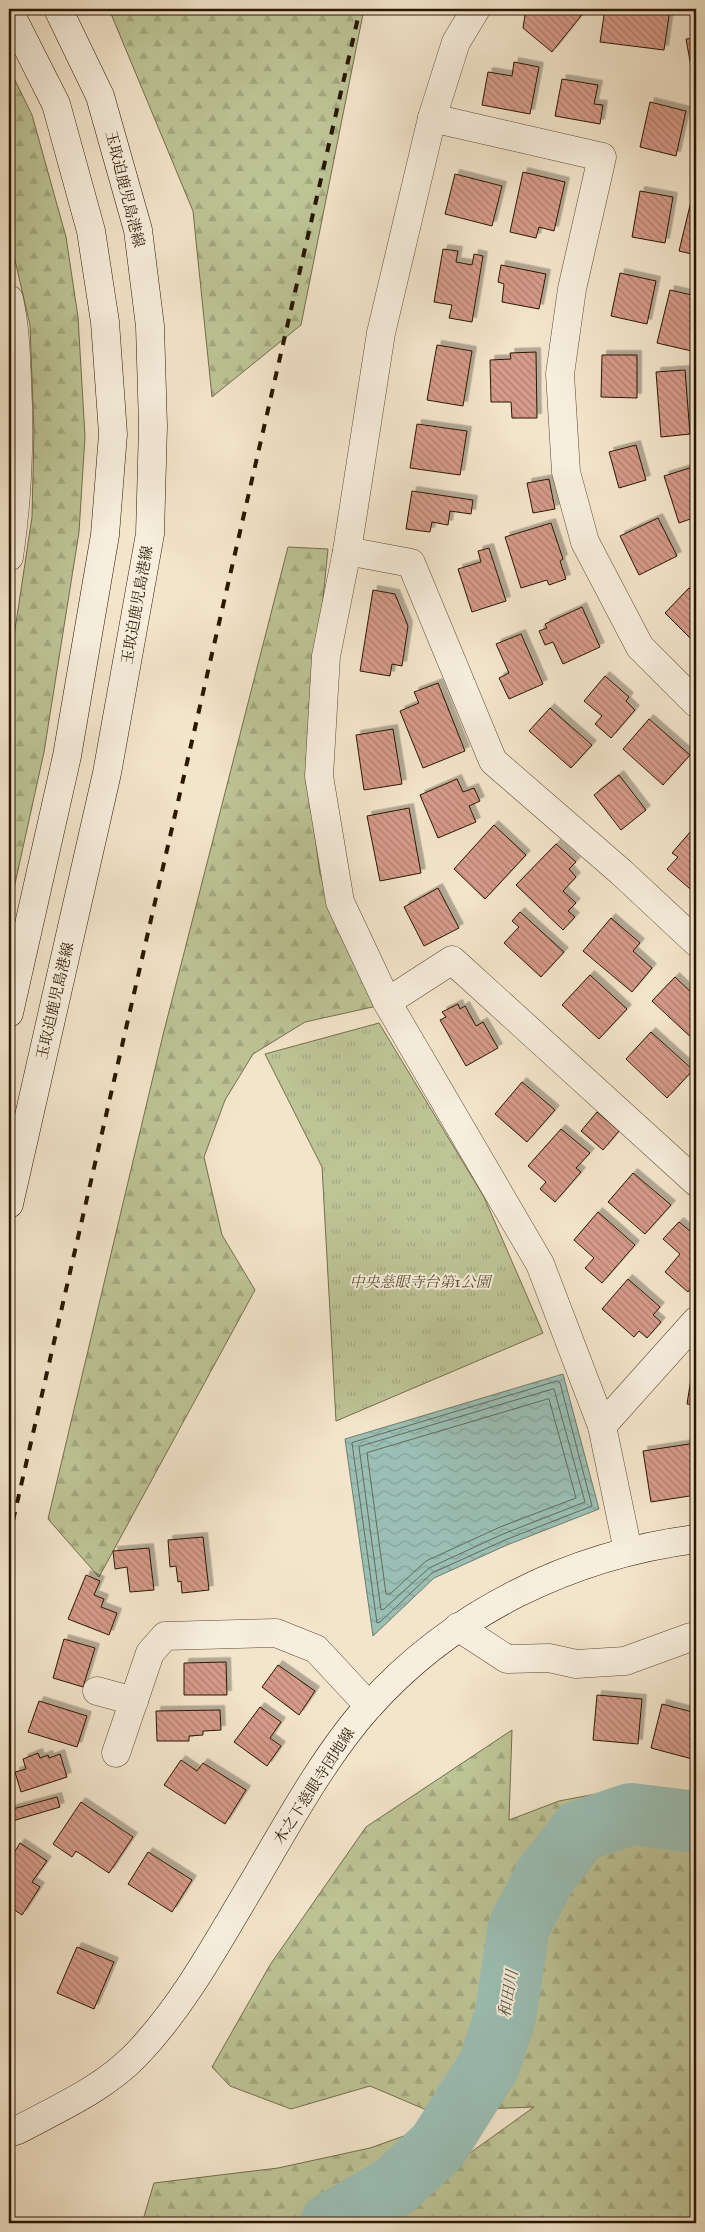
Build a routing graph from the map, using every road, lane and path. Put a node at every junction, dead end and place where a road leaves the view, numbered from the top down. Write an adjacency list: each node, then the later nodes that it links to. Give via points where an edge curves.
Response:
1 (58, 9): 13 (street, 玉取迫鹿児島港線, via 100,96 138,230 150,335 153,426 150,534 107,773)
2 (476, 9): 4 (street, via 456,42)
3 (9, 11): 11 (street, via 56,104 90,231 104,322 113,434 105,535 67,756)
4 (432, 118): 6 (street, via 381,333); 8 (street, via 602,158 572,289 560,374 566,472 585,542 640,647)
5 (9, 299): 7 (street, via 14,324 20,430)
6 (347, 551): 9 (street, via 411,562 493,761 622,872); 10 (street, via 326,656 319,776 340,902)
7 (9, 557)
8 (696, 703)
9 (696, 942)
10 (387, 1002): 12 (street, via 452,960); 15 (street, via 540,1264)
11 (9, 1013)
12 (696, 1182)
13 (9, 1204)
14 (696, 1321): 15 (street)
15 (602, 1426): 17 (street)
16 (696, 1539): 17 (street, 木之下慈眼寺団地線)
17 (628, 1551): 18 (street, 木之下慈眼寺団地線, via 542,1581 498,1602)
18 (458, 1627): 19 (street, via 507,1659 549,1658 576,1664 625,1661 691,1636); 22 (street, 木之下慈眼寺団地線, via 424,1652)
19 (696, 1637)
20 (97, 1690): 21 (street)
21 (134, 1701): 22 (street, via 150,1653 165,1636 276,1633 316,1649); 23 (street)
22 (368, 1706): 24 (street, 木之下慈眼寺団地線, via 342,1739 284,1829 192,1985 136,2055 104,2084)
23 (116, 1753)
24 (9, 2133)

